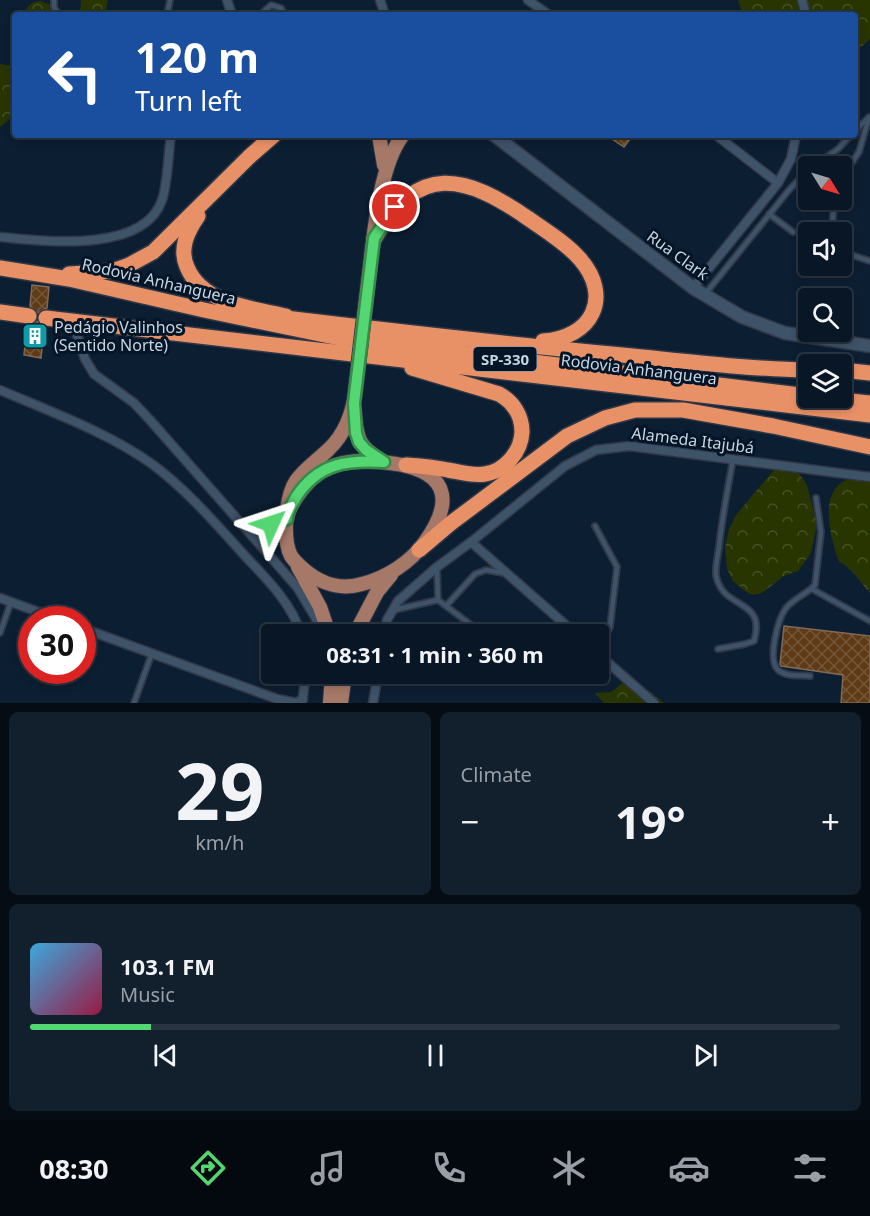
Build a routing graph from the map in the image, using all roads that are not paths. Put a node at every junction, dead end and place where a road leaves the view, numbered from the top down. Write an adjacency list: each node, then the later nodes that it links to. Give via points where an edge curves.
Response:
1 (170, 0): 3 (lane)
2 (528, 0): 6 (street)
3 (168, 10)
4 (263, 12): 5 (lane, via 271,5)
5 (283, 12)
6 (545, 12)
7 (870, 116): 8 (lane); 18 (lane)
8 (858, 128)
9 (171, 138): 25 (street, via 162,199 139,227 90,241)
10 (271, 138): 20 (highway)
11 (380, 138): 19 (main road)
12 (401, 138): 19 (main road)
13 (498, 138): 31 (street, Rua Clark)
14 (720, 138): 21 (street)
15 (795, 138): 21 (street, via 791,159)
16 (848, 138): 17 (lane)
17 (828, 156)
18 (852, 162)
19 (384, 174): 26 (main road)
20 (226, 181): 30 (highway, via 146,257 102,272); 38 (highway, via 187,236 183,250 191,276 215,297)
21 (778, 183): 31 (street)
22 (798, 183): 23 (lane)
23 (769, 214): 24 (lane); 32 (lane)
24 (793, 232)
25 (0, 237)
26 (374, 238): 39 (highway, via 390,212 411,194 433,185 457,183 502,200 563,243 592,277 596,299 590,319 562,339); 47 (main road, bridge)
27 (852, 255): 28 (lane)
28 (870, 261)
29 (0, 268): 30 (highway, Rodovia Anhanguera / SP-330)
30 (48, 276): 33 (highway, Rodovia Anhanguera / SP-330)
31 (693, 288): 32 (street, Rua Clark)
32 (705, 295): 40 (street, Rua Clark, via 742,318 785,333)
33 (204, 310): 38 (highway); 46 (highway, Rodovia Anhanguera / SP-330, via 339,339)
34 (0, 312): 35 (highway)
35 (28, 316)
36 (46, 318): 37 (highway, Rodovia Anhanguera / SP-330)
37 (72, 321): 41 (highway, Rodovia Anhanguera / SP-330); 59 (street, via 94,374 134,403)
38 (312, 322): 39 (highway)
39 (501, 342): 42 (highway)
40 (870, 346)
41 (342, 352): 50 (highway, Rodovia Anhanguera / SP-330); 54 (highway, via 485,388 506,398 517,410 522,426 520,444 511,459 497,470 476,475)
42 (798, 370)
43 (852, 371): 44 (highway)
44 (870, 373)
45 (0, 390): 74 (street, via 110,439 168,477 268,580)
46 (798, 395)
47 (355, 398): 53 (main road, via 359,442); 57 (main road, via 345,427 333,445 296,481 290,492)
48 (852, 401): 49 (highway)
49 (870, 402)
50 (870, 415)
51 (870, 447): 61 (highway, via 683,410 635,410 605,418 567,436)
52 (733, 459): 55 (street, Alameda Itajubá); 60 (street, Alameda Itajubá, via 629,446 596,450 566,466); 84 (lane, via 716,574 728,596 751,610 757,631 754,640)
53 (384, 462): 54 (main road); 57 (main road, via 342,463 328,468 302,488)
54 (406, 465): 61 (main road, via 429,475 443,499 436,526)
55 (870, 477)
56 (816, 498): 66 (lane, via 821,532)
57 (288, 514): 59 (street, via 258,528); 62 (main road)
58 (595, 526): 81 (lane, via 617,567)
59 (246, 528): 75 (street, via 297,587)
60 (471, 542): 63 (street, Alameda Itajubá); 65 (street)
61 (419, 550): 64 (main road)
62 (291, 555): 64 (main road, via 315,578 337,587 375,581); 76 (main road)
63 (437, 567): 68 (lane); 72 (street, Alameda Itajubá)
64 (397, 569): 77 (main road, via 377,592)
65 (506, 574): 71 (lane, via 480,572); 80 (street)
66 (812, 589): 73 (lane); 87 (lane, via 792,602 780,620 773,659 784,674)
67 (0, 598): 69 (street)
68 (438, 600): 71 (lane); 72 (lane)
69 (11, 602): 70 (street); 82 (lane)
70 (22, 606)
71 (446, 606): 79 (lane)
72 (392, 610): 78 (street)
73 (870, 621)
74 (297, 624)
75 (318, 624)
76 (326, 624)
77 (360, 624)
78 (387, 624)
79 (470, 624)
80 (564, 624)
81 (609, 629)
82 (0, 633)
83 (96, 633): 85 (street)
84 (717, 649)
85 (152, 653): 92 (street); 94 (lane)
86 (609, 664): 98 (street)
87 (810, 676)
88 (305, 684): 93 (street)
89 (331, 684): 95 (main road)
90 (344, 684): 96 (main road)
91 (376, 684): 97 (street)
92 (280, 701): 93 (street)
93 (303, 701)
94 (134, 703)
95 (330, 703)
96 (341, 703)
97 (373, 703)
98 (654, 703)

